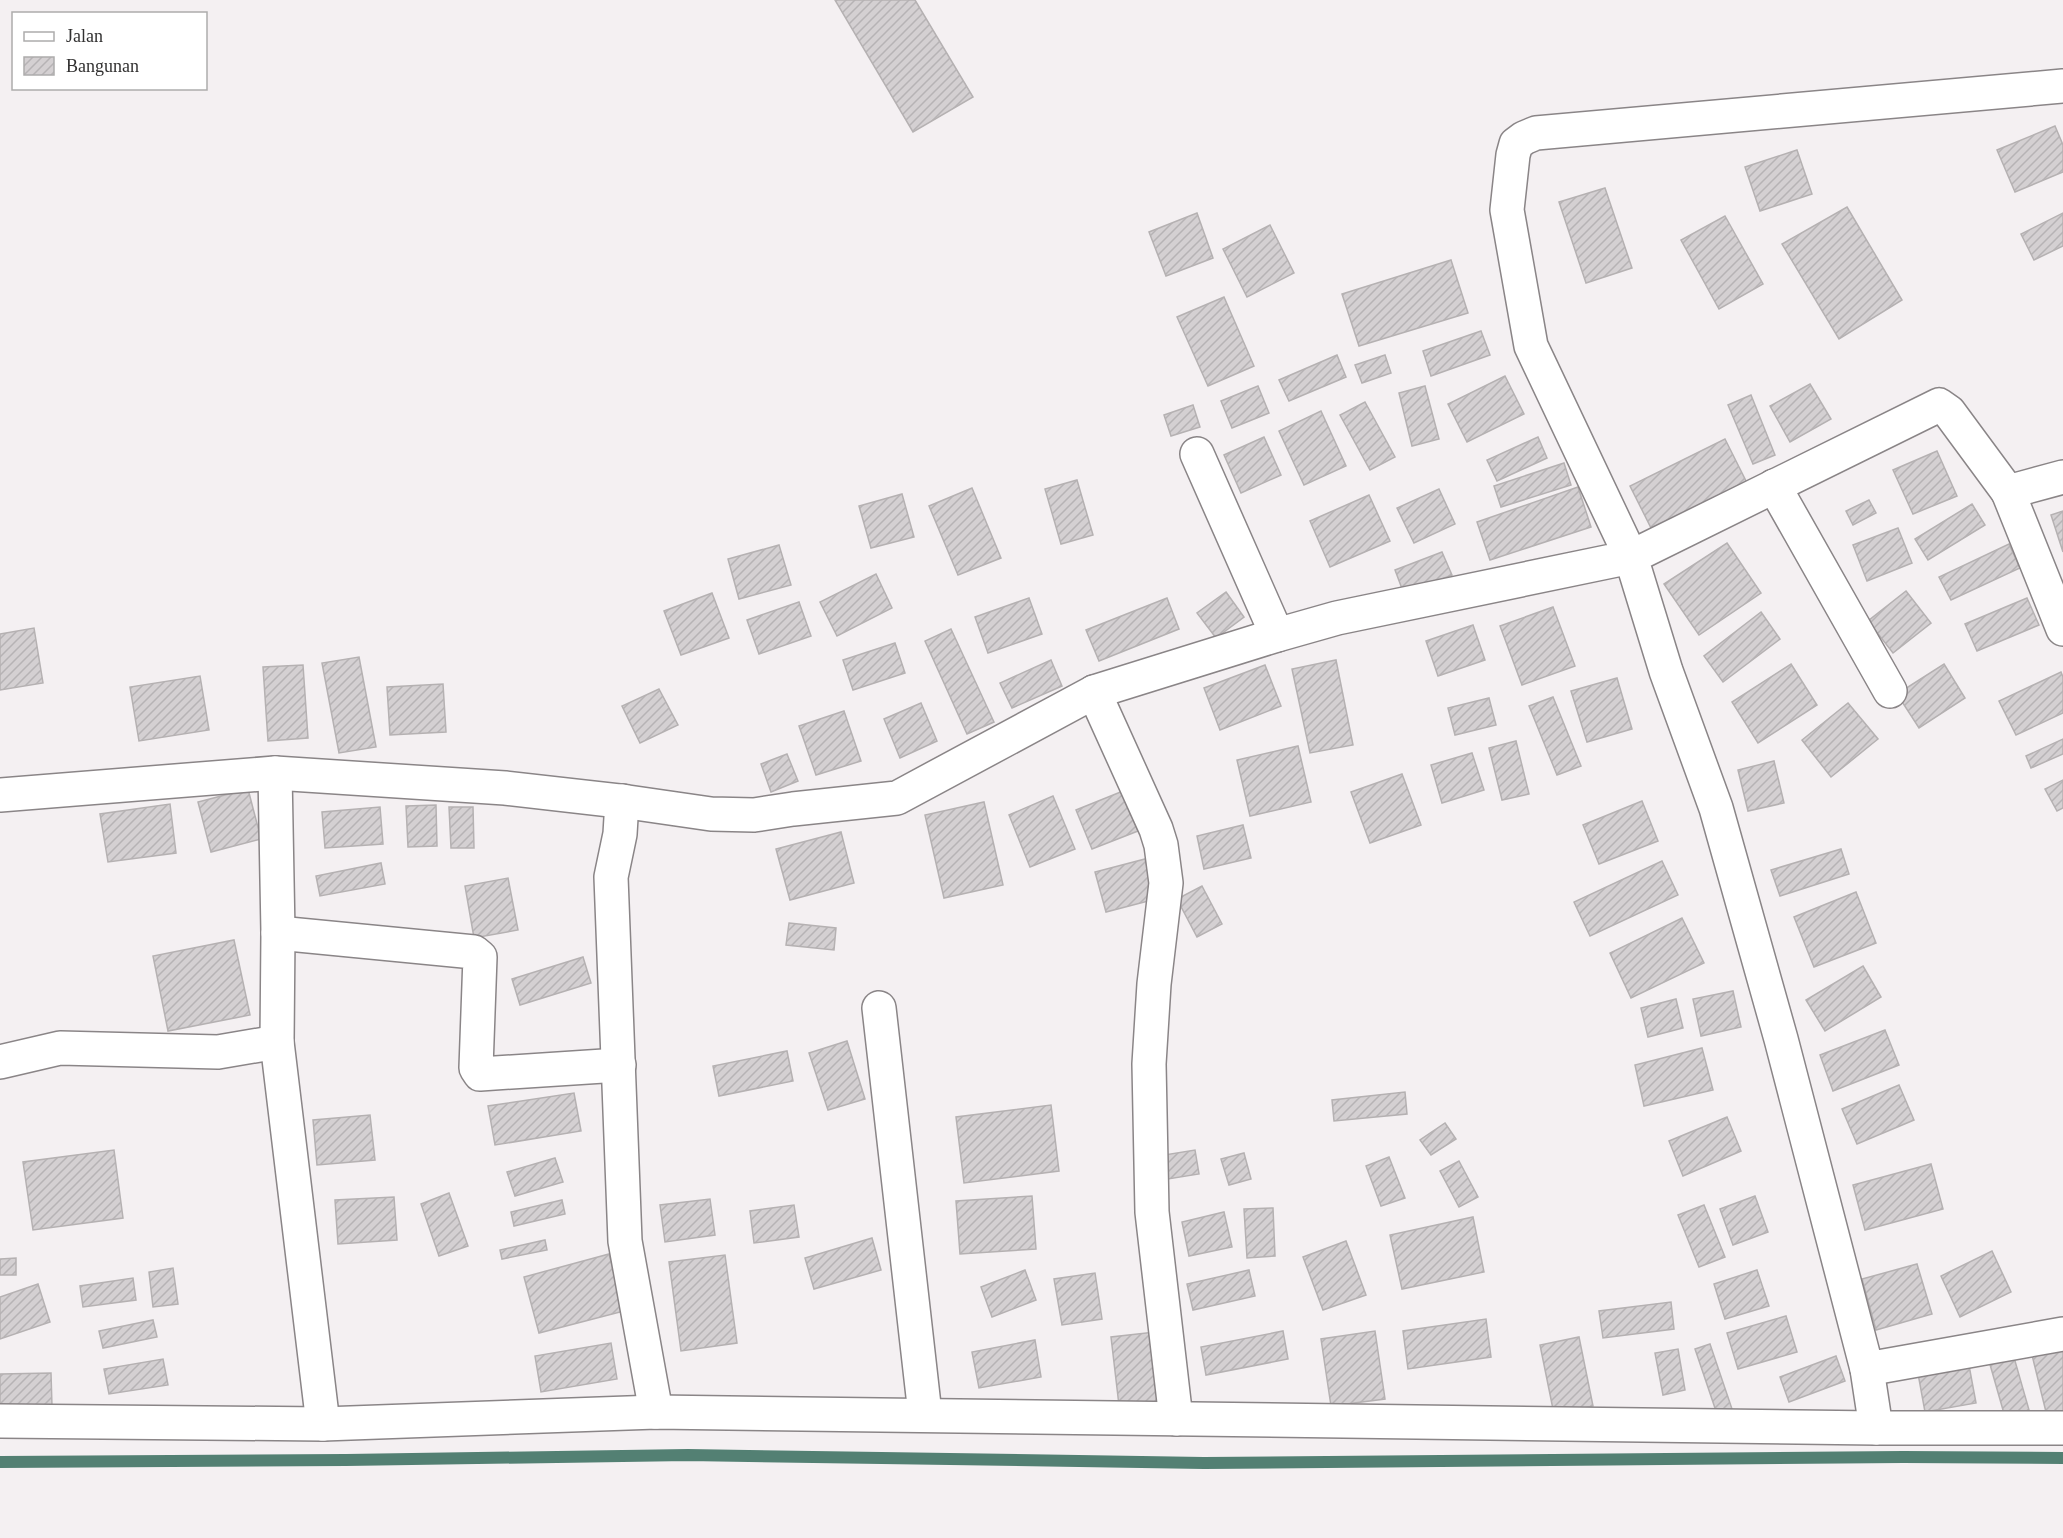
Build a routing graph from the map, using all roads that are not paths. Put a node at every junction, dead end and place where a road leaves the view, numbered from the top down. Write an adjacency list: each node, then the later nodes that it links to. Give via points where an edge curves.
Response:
1 (2063, 87): 6 (street, via 1536,134 1516,144 1507,210 1531,346)
2 (1197, 454): 8 (street)
3 (2063, 477): 5 (street)
4 (1774, 486): 5 (street, via 1939,405 1949,412); 6 (street); 9 (street)
5 (2008, 492): 7 (street)
6 (1631, 557): 8 (street, via 1337,618); 20 (street, via 1666,671 1716,808)
7 (2063, 629)
8 (1277, 635): 10 (street)
9 (1890, 691)
10 (1094, 692): 13 (street, via 897,798 754,815 711,814); 23 (street, via 1156,829 1166,883 1151,1041 1150,1138 1152,1212)
11 (274, 773): 12 (street); 13 (street, via 505,788); 14 (street)
12 (0, 795)
13 (622, 801): 18 (street, via 611,877)
14 (278, 933): 16 (street); 18 (street, via 477,954 480,957 476,1068 480,1074)
15 (879, 1008): 22 (street)
16 (277, 1042): 17 (street, via 218,1052 60,1048); 25 (street)
17 (0, 1062)
18 (619, 1065): 21 (street, via 625,1241)
19 (2063, 1334): 20 (street)
20 (1867, 1369): 26 (street)
21 (656, 1412): 22 (street); 25 (street)
22 (925, 1414): 23 (street)
23 (1176, 1419): 26 (street)
24 (0, 1421): 25 (street)
25 (323, 1424)
26 (1876, 1428): 27 (street)
27 (2063, 1428)

